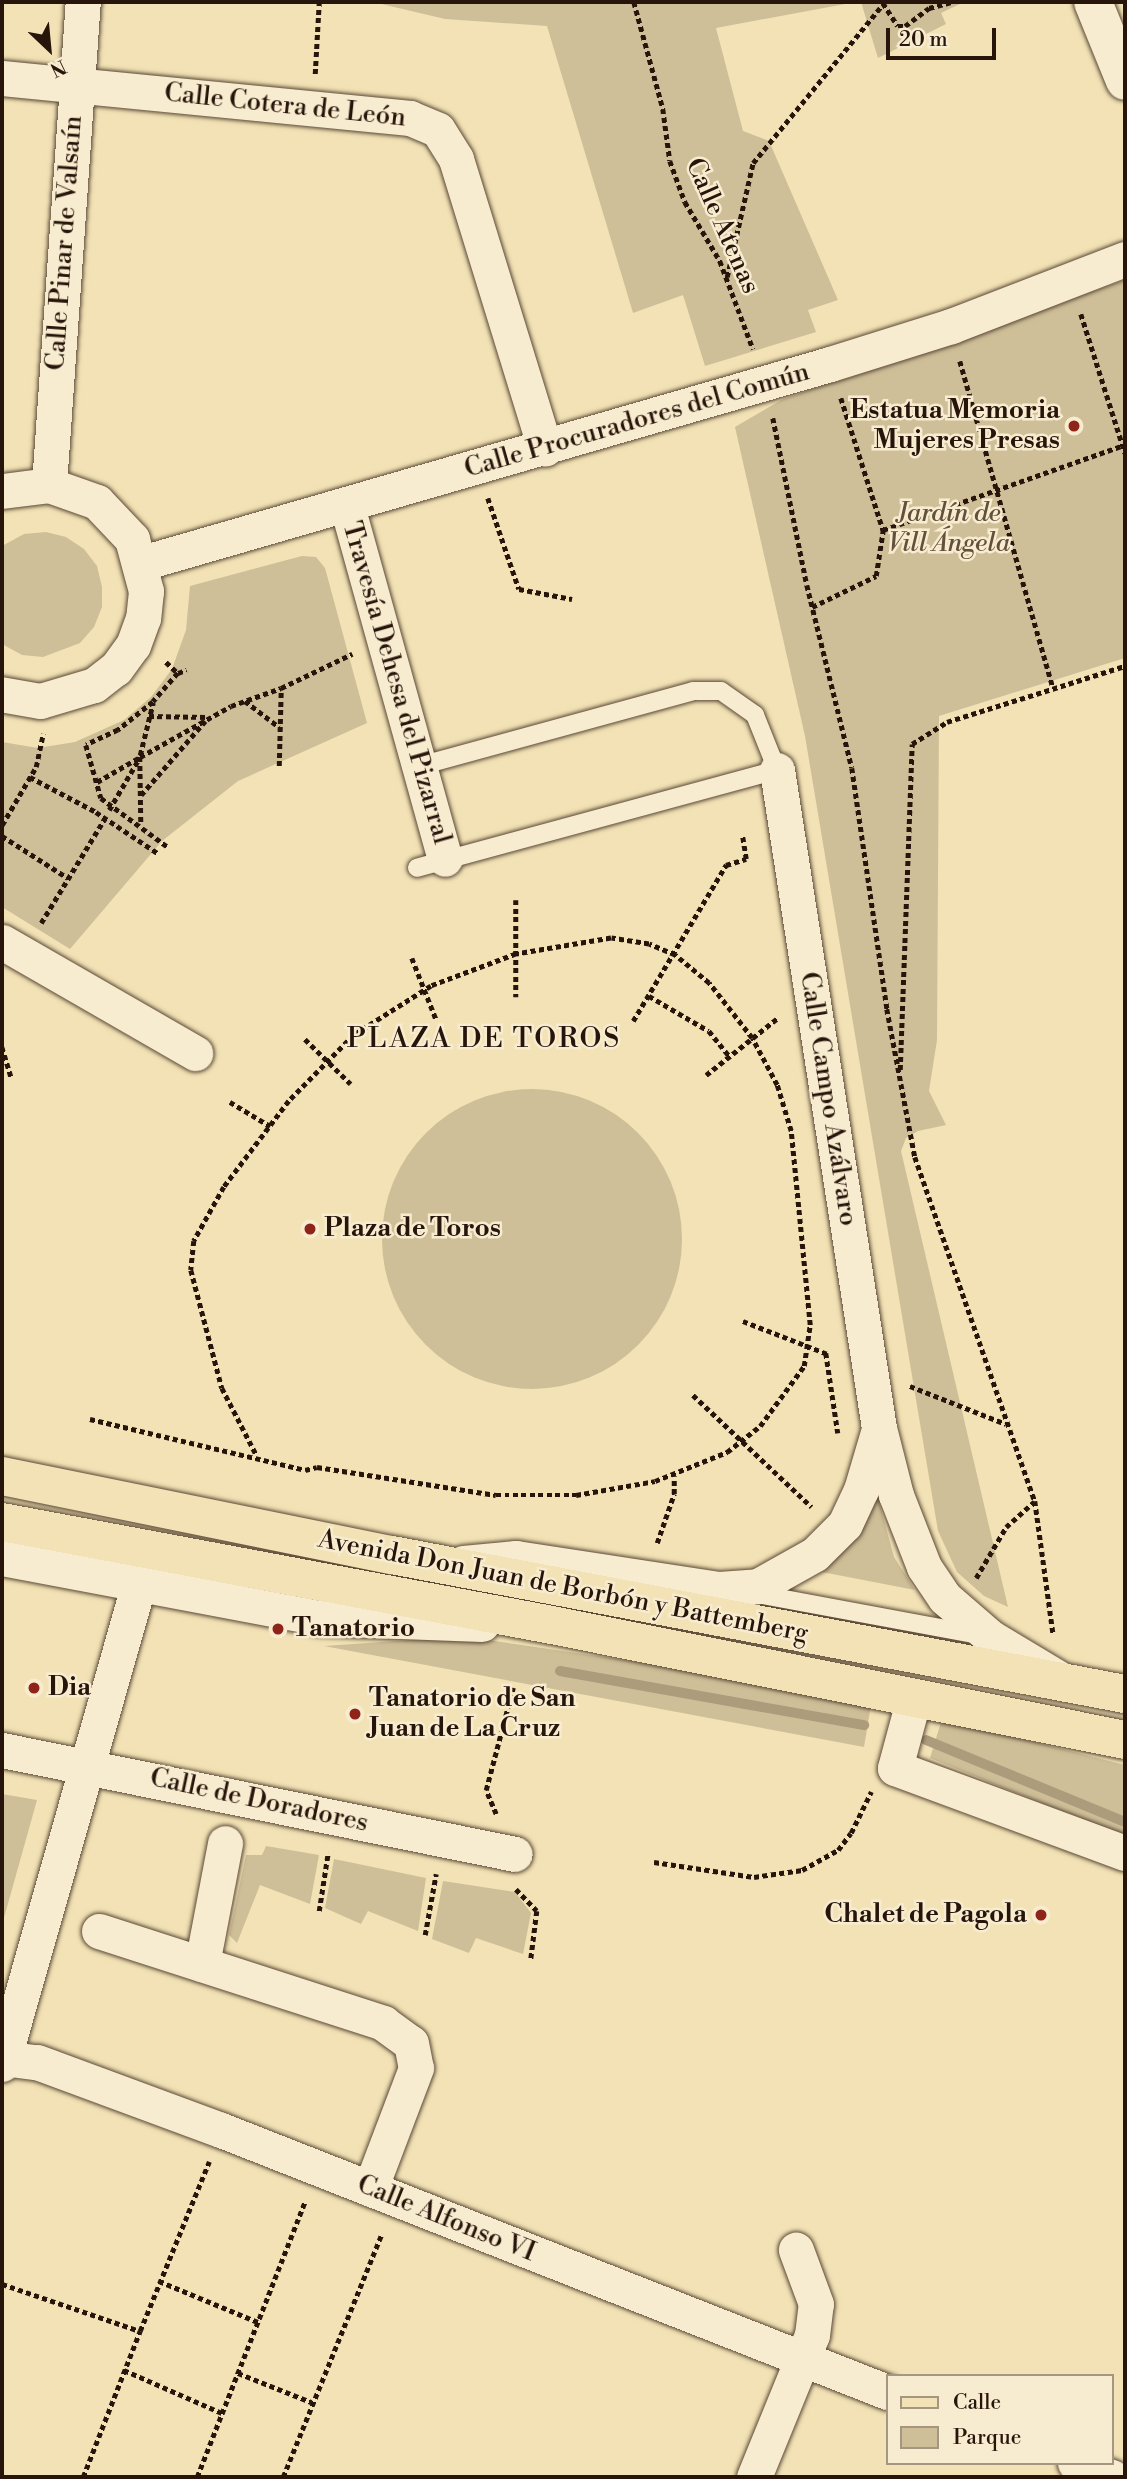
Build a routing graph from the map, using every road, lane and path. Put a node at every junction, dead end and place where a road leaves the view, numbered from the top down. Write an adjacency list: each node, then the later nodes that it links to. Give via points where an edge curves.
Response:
1 (83, 2): 9 (street, Calle Pinar de Valsaín)
2 (319, 2): 10 (path)
3 (634, 2): 12 (path, Calle Atenas, via 663,109 670,161 685,202)
4 (951, 2): 6 (path, via 929,8 905,26 891,20)
5 (1093, 2): 8 (main road)
6 (883, 3): 12 (path, via 753,163)
7 (2, 78): 9 (street, Calle Cotera de León)
8 (1125, 81)
9 (76, 85): 10 (street, Calle Cotera de León); 21 (street, Calle Pinar de Valsaín)
10 (312, 108): 18 (street, Calle Cotera de León, via 425,122 450,145)
11 (1125, 260): 13 (street, Calle Procuradores del Común)
12 (727, 278): 15 (path, Calle Atenas)
13 (1070, 281): 14 (street, Calle Procuradores del Común); 17 (path)
14 (951, 326): 15 (street, Calle Procuradores del Común); 23 (path)
15 (766, 383): 18 (street, Calle Procuradores del Común); 28 (path, Calle Atenas)
16 (845, 411): 25 (path)
17 (1124, 446): 19 (path); 23 (path)
18 (545, 449): 20 (street, Calle Procuradores del Común)
19 (1125, 453)
20 (478, 468): 24 (street, Calle Procuradores del Común); 27 (path, via 519,589)
21 (49, 485): 22 (street); 26 (street, via 97,502 132,539)
22 (2, 491)
23 (996, 492): 25 (path); 35 (path)
24 (347, 506): 26 (street, Calle Procuradores del Común); 45 (street, Travesía Dehesa del Pizarral)
25 (883, 530): 28 (path, via 876,576)
26 (142, 563): 36 (street, via 143,618 116,668 94,685 68,696 40,701)
27 (572, 599)
28 (812, 607): 80 (path, Calle Atenas, via 852,768)
29 (359, 651): 34 (path)
30 (157, 654): 33 (path)
31 (1125, 666): 35 (path)
32 (186, 670): 33 (path)
33 (178, 673): 38 (path)
34 (281, 688): 37 (path); 41 (path)
35 (1053, 688): 80 (path, via 947,722 912,744)
36 (2, 694)
37 (245, 701): 40 (path); 41 (path)
38 (153, 702): 39 (path); 48 (path, via 118,730 86,745)
39 (149, 716): 40 (path); 43 (path)
40 (208, 717): 43 (path); 49 (path)
41 (280, 727): 44 (path)
42 (44, 746): 47 (path)
43 (139, 757): 48 (path); 49 (path); 50 (path)
44 (279, 766)
45 (416, 767): 46 (lane, Calle Campo Azálvaro, via 720,691 755,715); 59 (street, Travesía Dehesa del Pizarral)
46 (777, 770): 59 (lane); 67 (street, Calle Campo Azálvaro)
47 (30, 777): 52 (path); 54 (path)
48 (97, 782): 50 (path, via 101,797)
49 (141, 795): 53 (path)
50 (112, 805): 51 (path); 53 (path)
51 (108, 810)
52 (105, 818): 58 (path); 60 (path)
53 (141, 824): 57 (path)
54 (2, 825)
55 (742, 834): 64 (path, via 746,859 726,865)
56 (2, 836): 60 (path)
57 (168, 847)
58 (159, 854)
59 (431, 864)
60 (68, 878): 62 (path)
61 (516, 900): 63 (path)
62 (18, 939): 75 (street)
63 (516, 954): 64 (path, via 611,938 649,944); 66 (path); 69 (path)
64 (675, 955): 68 (path); 72 (path, via 709,983)
65 (412, 958): 66 (path)
66 (425, 990): 70 (path); 77 (path, via 354,1035)
67 (811, 991): 72 (path); 87 (street, Calle Campo Azálvaro)
68 (649, 996): 71 (path); 76 (path, via 709,1031)
69 (516, 998)
70 (436, 1019)
71 (633, 1021)
72 (752, 1038): 76 (path); 88 (path, via 777,1085 791,1131 810,1325 804,1366 760,1426)
73 (305, 1039): 77 (path)
74 (2, 1047): 79 (path)
75 (195, 1053)
76 (729, 1056): 78 (path)
77 (328, 1061): 81 (path); 83 (path)
78 (706, 1075)
79 (11, 1077)
80 (900, 1077): 93 (path, via 915,1157)
81 (351, 1083)
82 (230, 1102): 83 (path)
83 (270, 1126): 90 (path, via 206,1219 194,1241 191,1270 222,1388)
84 (826, 1353): 89 (path)
85 (693, 1395): 88 (path)
86 (90, 1419): 90 (path)
87 (879, 1428): 101 (street, Calle Campo Azálvaro, via 861,1490 832,1540 781,1576); 103 (street, Calle Campo Azálvaro, via 899,1504 924,1567 945,1598)
88 (741, 1441): 92 (path); 94 (path)
89 (837, 1445)
90 (257, 1456): 92 (path, via 304,1470 317,1467 496,1494 576,1495)
91 (2, 1476): 98 (main road, Avenida Don Juan de Borbón y Battemberg)
92 (674, 1476): 96 (path, via 665,1525)
93 (1035, 1502): 99 (path, via 1006,1527); 104 (path)
94 (821, 1515)
95 (2, 1522): 102 (main road, Avenida Don Juan de Borbón y Battemberg)
96 (652, 1553)
97 (2, 1558): 100 (street, Avenida Don Juan de Borbón y Battemberg)
98 (446, 1565): 101 (street, via 516,1558); 105 (main road, Avenida Don Juan de Borbón y Battemberg)
99 (974, 1582)
100 (139, 1584): 102 (street, Avenida Don Juan de Borbón y Battemberg, via 352,1621); 113 (street)
101 (737, 1590): 103 (lane)
102 (551, 1625): 106 (main road, Avenida Don Juan de Borbón y Battemberg)
103 (990, 1637): 105 (street, Calle Campo Azálvaro)
104 (1055, 1648)
105 (1070, 1685): 108 (main road, Avenida Don Juan de Borbón y Battemberg)
106 (843, 1686): 109 (main road, Avenida Don Juan de Borbón y Battemberg); 110 (lane, Avenida Don Juan de Borbón y Battemberg, via 879,1707)
107 (513, 1688): 115 (path)
108 (1125, 1694)
109 (971, 1710): 110 (lane, Avenida Don Juan de Borbón y Battemberg, via 950,1716); 111 (main road, Avenida Don Juan de Borbón y Battemberg)
110 (909, 1716): 118 (street, via 895,1768)
111 (1125, 1740)
112 (2, 1750): 113 (street, Calle de Doradores)
113 (86, 1764): 119 (street, Calle de Doradores); 126 (street)
114 (872, 1788): 120 (path, via 845,1842 802,1870 754,1877)
115 (486, 1790)
116 (225, 1843): 125 (street)
117 (329, 1849): 122 (path)
118 (1125, 1853)
119 (515, 1854)
120 (654, 1862)
121 (436, 1870): 124 (path)
122 (319, 1911)
123 (99, 1931): 125 (street)
124 (425, 1935)
125 (202, 1964): 129 (street, via 383,2023 411,2043 416,2068)
126 (2, 2060): 127 (street, Calle Alfonso VI, via 37,2062)
127 (221, 2130): 128 (street, Calle Alfonso VI); 131 (path)
128 (318, 2169): 129 (street, Calle Alfonso VI); 133 (path)
129 (383, 2194): 135 (street, Calle Alfonso VI); 139 (path)
130 (796, 2250): 135 (street, via 816,2304 812,2335)
131 (159, 2281): 133 (path); 134 (path)
132 (2, 2284): 134 (path)
133 (258, 2322): 137 (path)
134 (139, 2331): 136 (path)
135 (802, 2360): 138 (street, Calle Alfonso VI); 145 (street)
136 (124, 2370): 140 (path); 142 (path)
137 (238, 2373): 139 (path); 140 (path)
138 (886, 2392)
139 (311, 2402): 144 (path)
140 (222, 2413): 143 (path)
141 (1080, 2465): 146 (street)
142 (83, 2477)
143 (197, 2477)
144 (282, 2477)
145 (754, 2477)
146 (1112, 2477)

